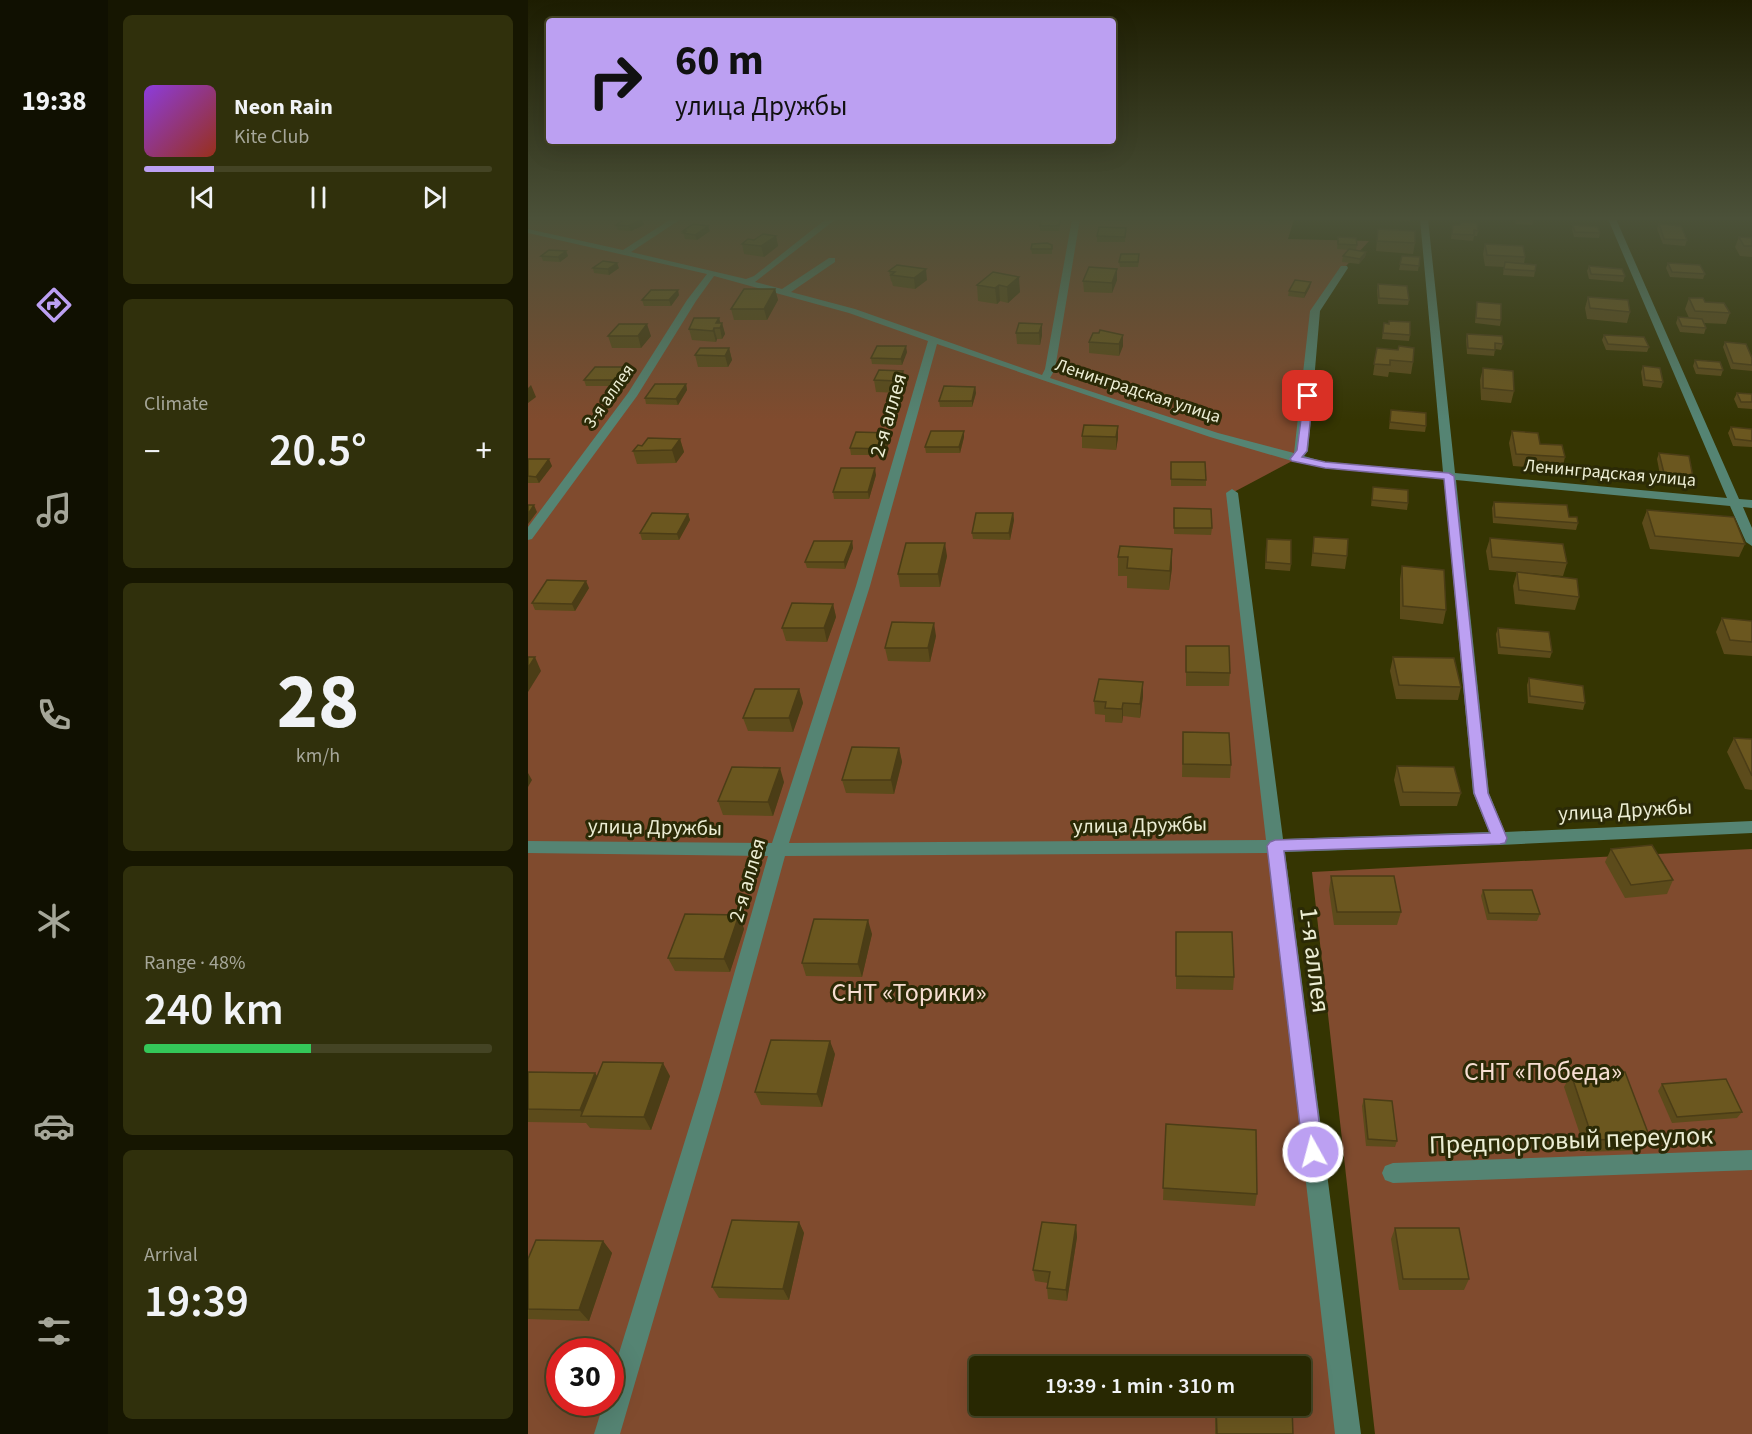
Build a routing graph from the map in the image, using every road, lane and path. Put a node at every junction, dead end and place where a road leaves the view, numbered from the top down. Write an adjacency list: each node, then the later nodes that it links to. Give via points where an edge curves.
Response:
1 (702, 286): 16 (street, 3-я аллея, via 633,394)
2 (760, 286): 8 (street, Ленинградская улица)
3 (794, 286): 8 (street)
4 (1064, 286): 10 (street, via 1050,369)
5 (1332, 286): 11 (street, via 1316,311 1302,451)
6 (1431, 286): 12 (street)
7 (1641, 286): 14 (street)
8 (783, 293): 9 (street, Ленинградская улица, via 852,311)
9 (933, 340): 10 (street, Ленинградская улица); 22 (street, 2-я аллея, via 863,586)
10 (1044, 379): 11 (street, Ленинградская улица)
11 (1296, 459): 12 (street, Ленинградская улица)
12 (1449, 476): 14 (street, Ленинградская улица); 19 (street, via 1481,793)
13 (1232, 493): 20 (street, 1-я аллея)
14 (1735, 503): 15 (street, Ленинградская улица); 17 (street)
15 (1752, 504)
16 (528, 536)
17 (1752, 542)
18 (1752, 827): 19 (street, улица Дружбы)
19 (1500, 838): 20 (street, улица Дружбы)
20 (1275, 846): 22 (street, улица Дружбы); 26 (street, 1-я аллея)
21 (528, 847): 22 (street, улица Дружбы)
22 (778, 851): 25 (street, 2-я аллея)
23 (1752, 1160): 24 (street, Предпортовый переулок)
24 (1393, 1173)
25 (607, 1434)
26 (1348, 1434)

